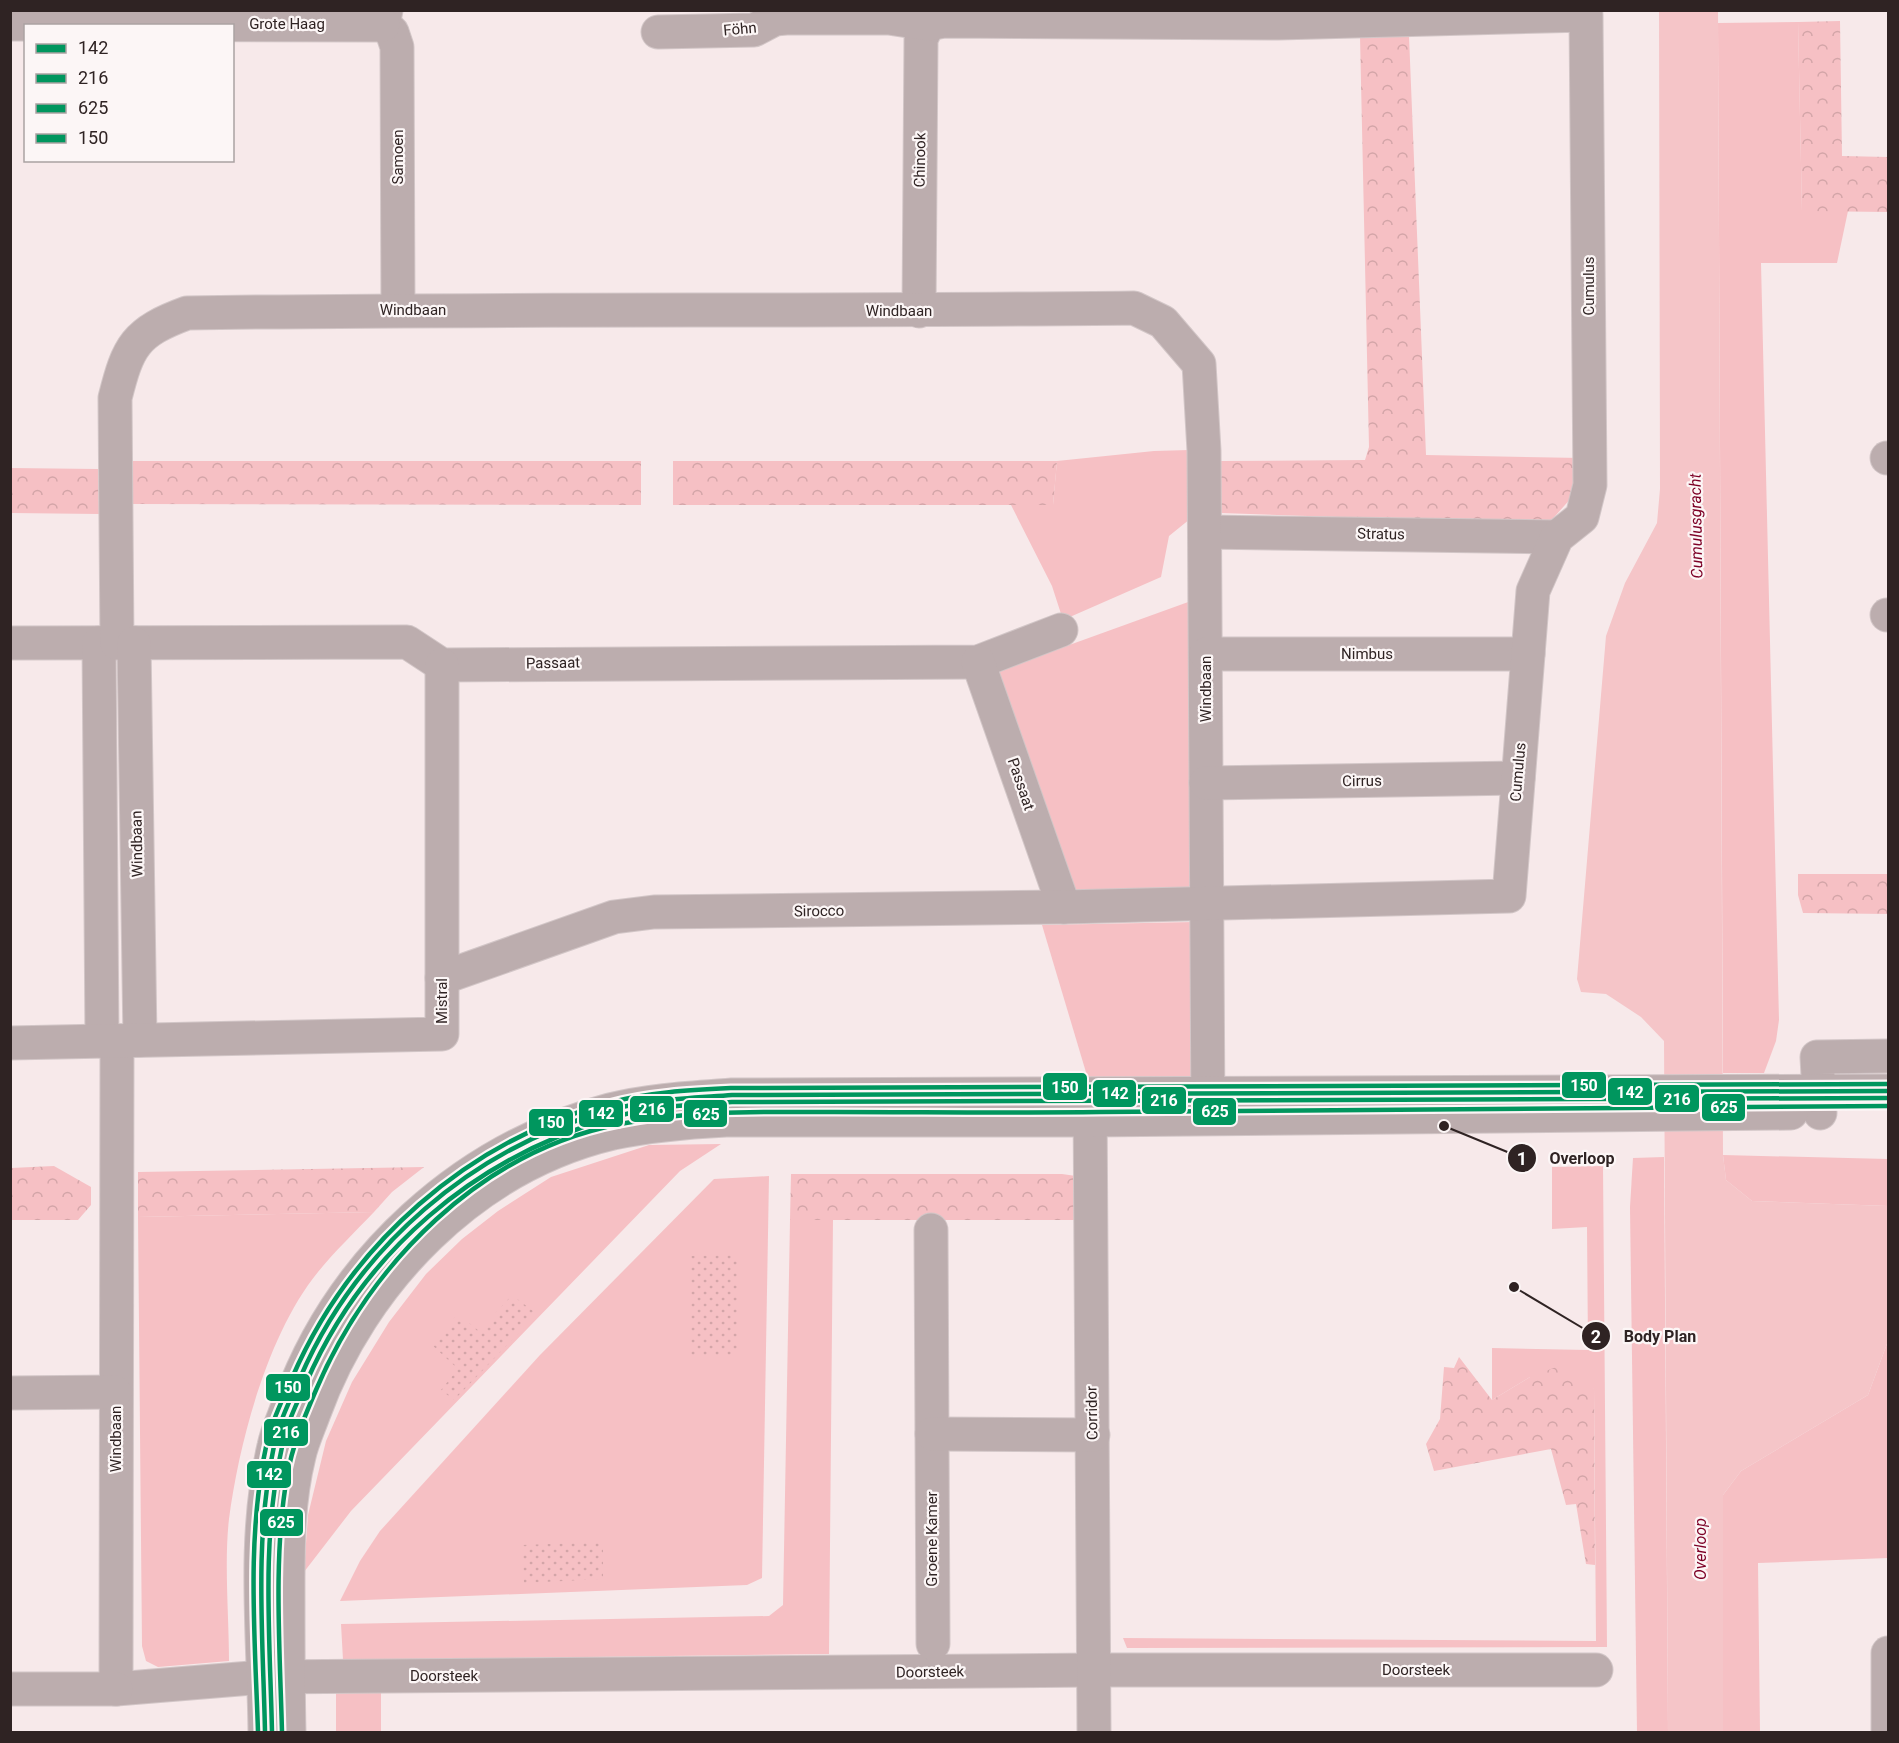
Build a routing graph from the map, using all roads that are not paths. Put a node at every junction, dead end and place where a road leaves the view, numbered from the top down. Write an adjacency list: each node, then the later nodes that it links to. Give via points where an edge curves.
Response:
1 (928, 17): 4 (street, Föhn, via 786,18 754,30); 6 (street, Chinook, via 921,39); 8 (street, Cumulus, via 944,21 1278,23 1586,15 1590,485 1582,517)
2 (384, 18): 3 (street, Grote Haag); 5 (street, Samoen, via 397,47)
3 (10, 24)
4 (658, 32)
5 (398, 310): 6 (street, Windbaan); 10 (street, Windbaan, via 187,313 156,324 138,340 124,364 115,398)
6 (919, 311): 7 (street, Windbaan, via 1134,308 1163,322 1199,364)
7 (1205, 532): 8 (street, Stratus); 12 (street, Windbaan)
8 (1557, 537): 13 (street, Cumulus, via 1533,591)
9 (1061, 630): 14 (street, Passaat)
10 (117, 643): 11 (street); 15 (street, via 407,642); 21 (street, Windbaan)
11 (10, 644)
12 (1206, 654): 13 (street, Nimbus); 17 (street, Windbaan)
13 (1528, 654): 16 (street, Cumulus)
14 (978, 662): 15 (street, Passaat); 19 (street, Passaat)
15 (442, 665): 20 (street, Mistral)
16 (1518, 778): 17 (street, Cirrus); 18 (street, Cumulus, via 1509,896)
17 (1206, 783): 18 (street, Windbaan)
18 (1207, 903): 19 (street, Sirocco); 26 (street, Windbaan)
19 (1064, 907): 20 (street, Sirocco, via 654,912 615,917)
20 (442, 978): 21 (street, Mistral, via 442,1035)
21 (120, 1041): 22 (street); 30 (street, Windbaan)
22 (10, 1043)
23 (1888, 1056): 25 (street, via 1817,1057)
24 (1888, 1091): 25 (street)
25 (1820, 1102): 26 (street); 28 (street)
26 (1208, 1106): 27 (street)
27 (1090, 1107): 33 (street, Corridor); 38 (street, via 732,1095 661,1100 609,1110 541,1135 480,1165 415,1215 353,1282 304,1363 274,1445 262,1527)
28 (1888, 1113)
29 (931, 1230): 32 (street, Groene Kamer)
30 (116, 1392): 31 (street); 40 (street, Windbaan)
31 (10, 1393)
32 (932, 1434): 33 (street); 34 (street, Groene Kamer)
33 (1093, 1435): 36 (street, Corridor)
34 (933, 1644)
35 (1888, 1653): 41 (street)
36 (1094, 1670): 37 (street, Doorsteek); 38 (street, Doorsteek); 44 (street, Corridor)
37 (1596, 1670)
38 (276, 1678): 40 (street); 42 (street); 43 (street)
39 (10, 1689): 40 (street)
40 (116, 1689)
41 (1888, 1722): 45 (street)
42 (265, 1732)
43 (289, 1732)
44 (1094, 1732)
45 (1888, 1732)

